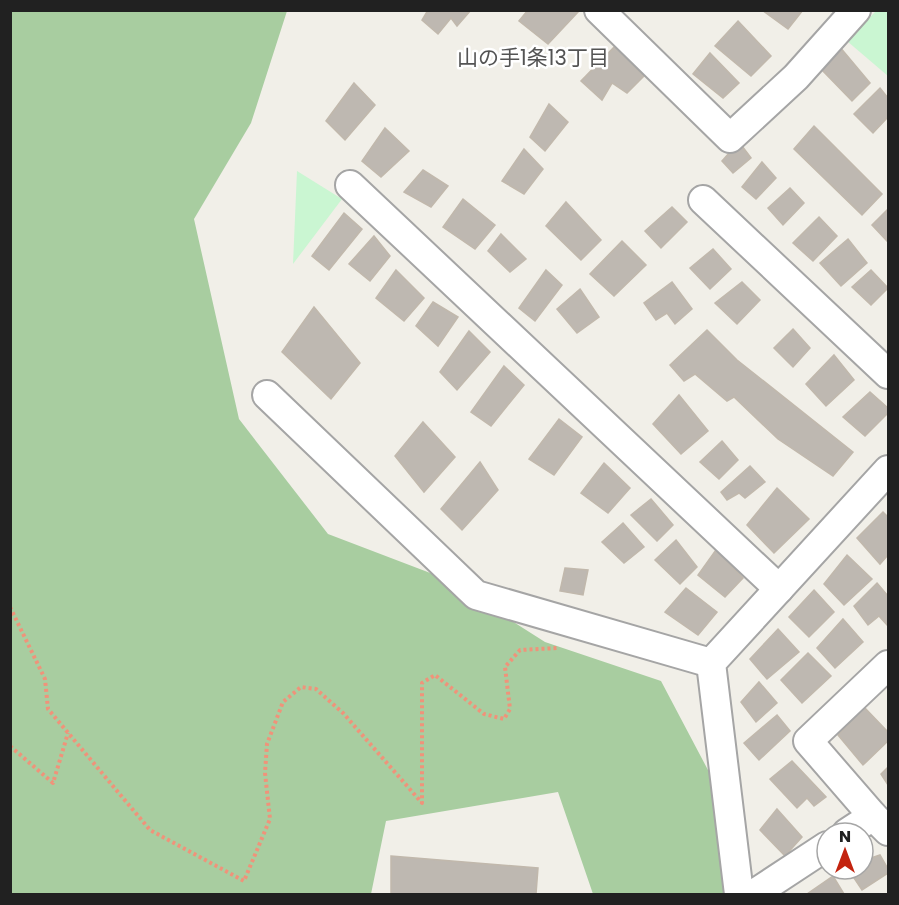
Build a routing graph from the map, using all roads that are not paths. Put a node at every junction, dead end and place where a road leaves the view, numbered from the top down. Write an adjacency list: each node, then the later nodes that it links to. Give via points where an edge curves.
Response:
1 (599, 10): 2 (street, via 730,138 796,77)
2 (856, 10)
3 (350, 186): 8 (street)
4 (703, 200): 5 (street)
5 (888, 374)
6 (267, 395): 9 (street, via 476,595)
7 (888, 470): 8 (street)
8 (779, 589): 9 (street)
9 (711, 663): 13 (street)
10 (888, 665): 11 (street, via 808,741)
11 (880, 823)
12 (815, 854): 14 (street)
13 (739, 894)
14 (754, 894)

